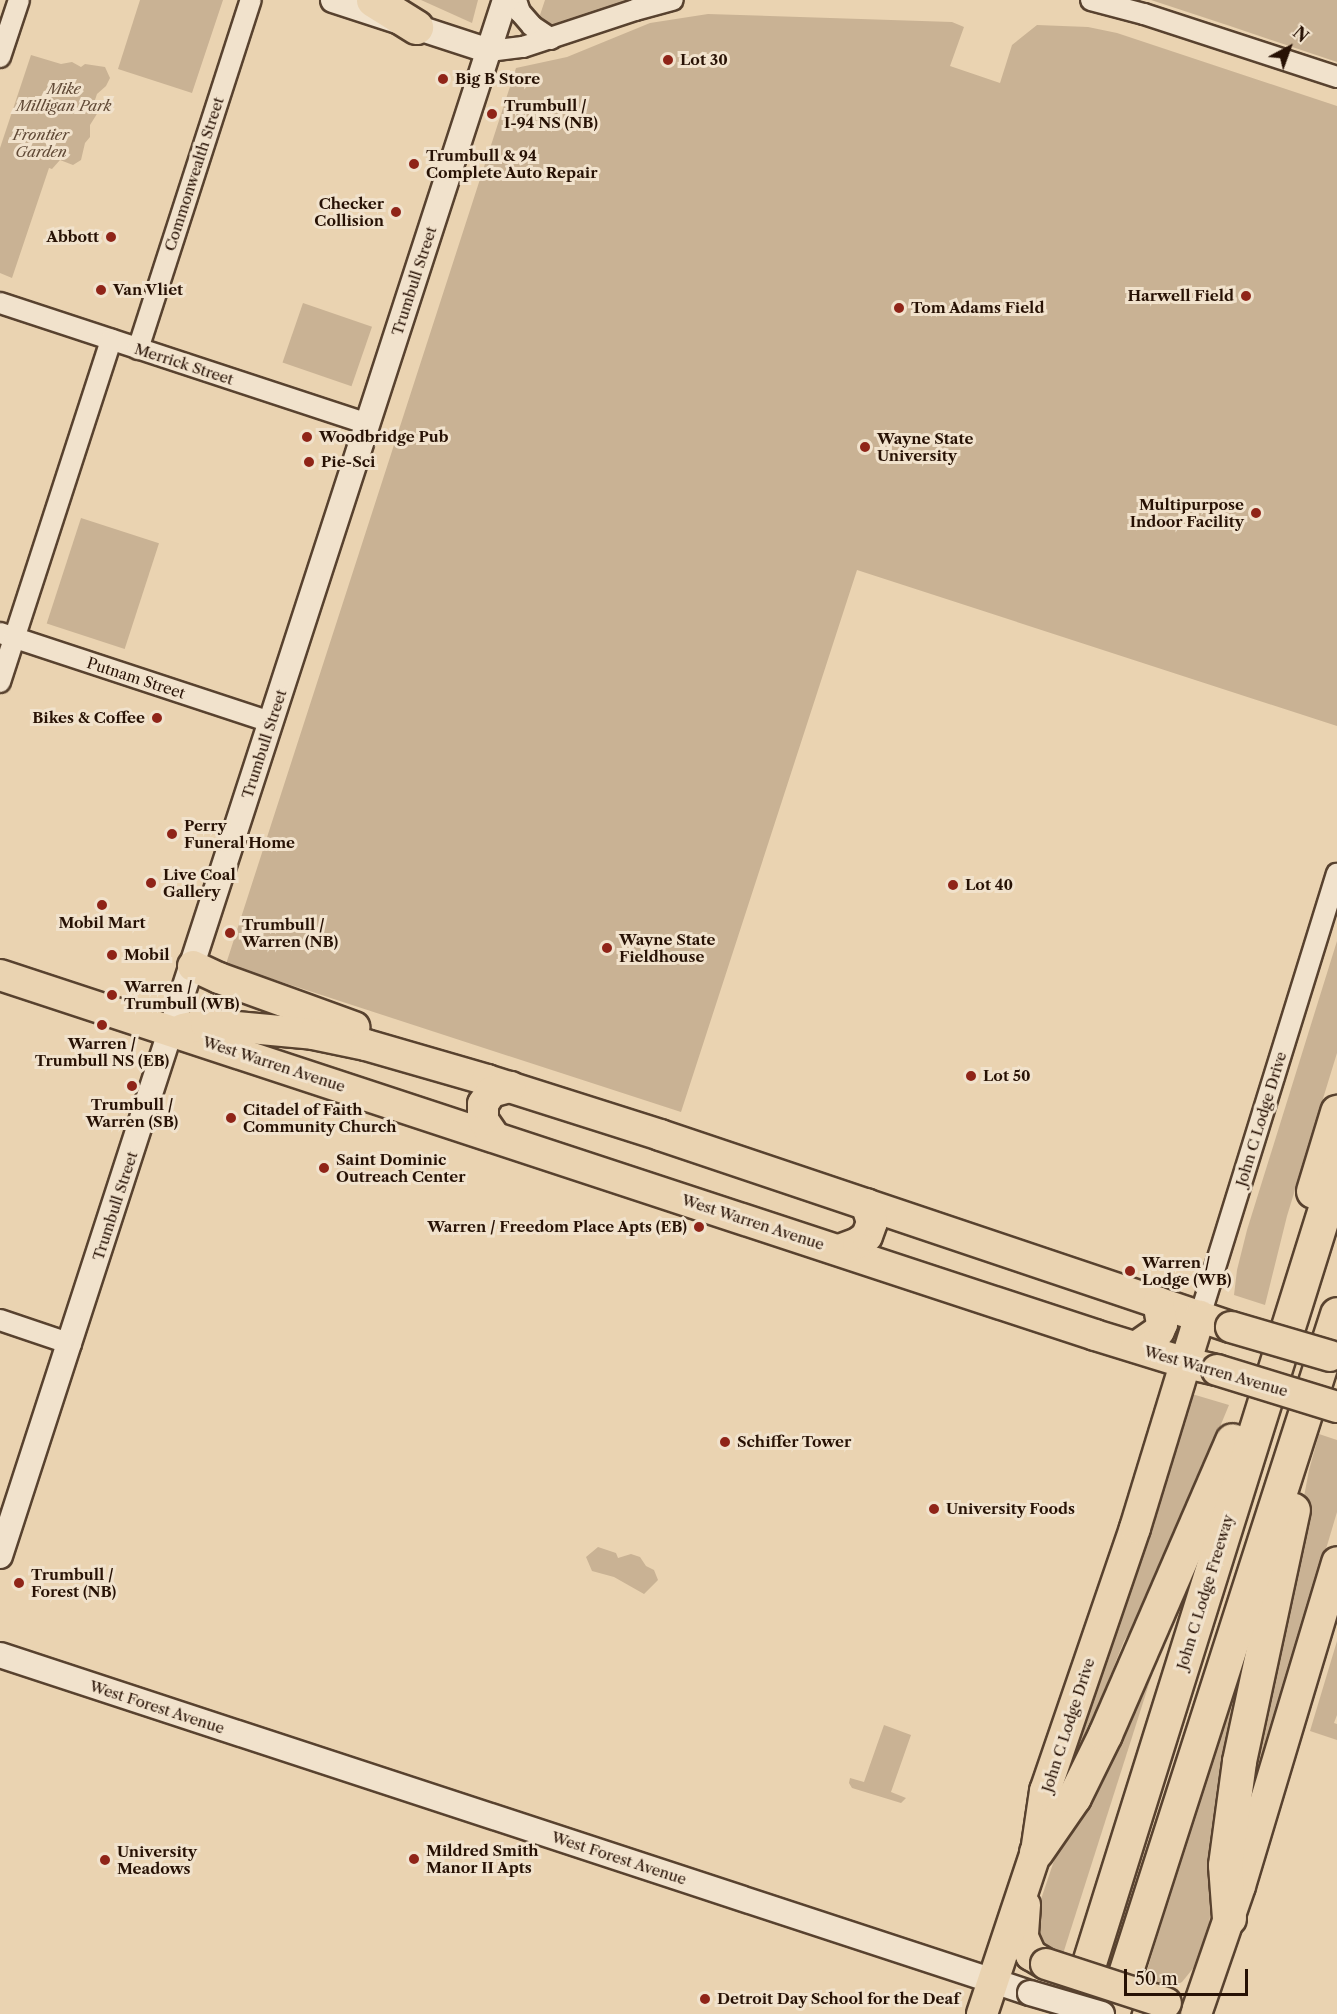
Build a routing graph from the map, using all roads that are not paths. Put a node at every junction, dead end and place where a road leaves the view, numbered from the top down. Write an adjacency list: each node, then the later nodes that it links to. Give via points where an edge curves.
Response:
1 (19, 0): 12 (street)
2 (251, 0): 16 (street, Commonwealth Street)
3 (333, 0): 9 (street)
4 (373, 0): 9 (highway)
5 (505, 0): 11 (street, Trumbull Street)
6 (516, 0): 10 (street, via 532,26)
7 (673, 0): 10 (street)
8 (1091, 0): 13 (street)
9 (416, 27): 11 (street)
10 (550, 39): 11 (street)
11 (489, 51): 17 (street, Trumbull Street)
12 (0, 57)
13 (1337, 77)
14 (0, 303): 15 (street, Merrick Street)
15 (111, 340): 16 (street, Merrick Street); 18 (street)
16 (138, 348): 17 (street, Merrick Street)
17 (368, 424): 20 (street, Trumbull Street)
18 (7, 636): 19 (street); 20 (street, Putnam Street)
19 (0, 682)
20 (271, 722): 22 (street, Trumbull Street)
21 (1337, 874): 33 (street, John C Lodge Drive)
22 (193, 966): 24 (street, Trumbull Street); 25 (main road)
23 (0, 975): 24 (main road, West Warren Avenue)
24 (171, 1031): 25 (main road, West Warren Avenue, via 206,1024 313,1034); 27 (main road, West Warren Avenue); 35 (street, Trumbull Street)
25 (499, 1083): 27 (main road, via 483,1104 483,1120); 29 (main road, West Warren Avenue)
26 (1337, 1113): 44 (highway, via 1229,1451 1100,1745 1074,1797)
27 (494, 1136): 30 (main road, West Warren Avenue)
28 (1337, 1170): 49 (highway, John C Lodge Freeway)
29 (866, 1204): 30 (main road, via 872,1222 867,1236); 31 (main road, West Warren Avenue)
30 (839, 1250): 36 (main road, West Warren Avenue)
31 (1158, 1302): 33 (main road, West Warren Avenue); 36 (main road, via 1162,1324)
32 (1337, 1314): 40 (highway)
33 (1200, 1316): 37 (main road, West Warren Avenue, bridge); 38 (main road, John C Lodge Drive)
34 (0, 1320): 35 (street)
35 (71, 1344): 41 (street, Trumbull Street)
36 (1136, 1347): 38 (main road, West Warren Avenue)
37 (1337, 1359)
38 (1186, 1363): 39 (main road, West Warren Avenue, bridge); 44 (main road, John C Lodge Drive, via 1045,1791)
39 (1337, 1407)
40 (1299, 1431): 45 (highway, via 1306,1443 1234,1796 1225,1865); 51 (highway)
41 (0, 1556)
42 (1337, 1562): 45 (main road)
43 (0, 1655): 47 (street, West Forest Avenue)
44 (1032, 1863): 46 (main road, bridge, via 1023,1937 1031,1955 1046,1964 1166,2003 1186,1998); 47 (main road, John C Lodge Drive)
45 (1229, 1918): 46 (main road)
46 (1207, 1979): 52 (main road)
47 (992, 1980): 48 (main road, John C Lodge Drive); 50 (street, West Forest Avenue, bridge)
48 (982, 2014)
49 (1073, 2014)
50 (1102, 2014)
51 (1112, 2014)
52 (1196, 2014)

